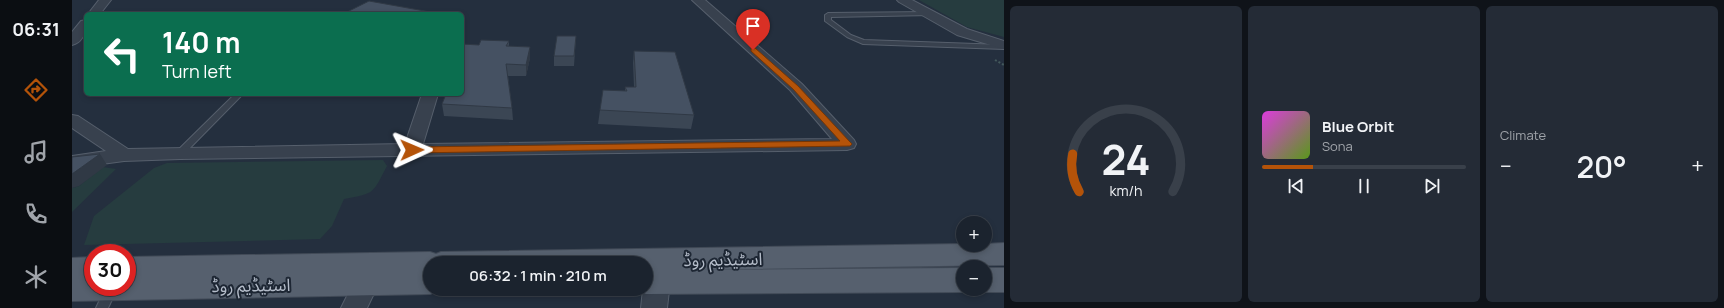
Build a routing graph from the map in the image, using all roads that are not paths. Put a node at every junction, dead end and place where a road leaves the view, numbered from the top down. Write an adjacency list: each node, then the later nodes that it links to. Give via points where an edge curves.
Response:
1 (105, 0): 4 (street)
2 (698, 0): 12 (street, via 796,88 847,144)
3 (902, 0): 5 (street)
4 (96, 12)
5 (929, 14): 8 (street, via 962,32); 8 (lane, via 828,15 828,20 849,36 863,42)
6 (84, 27): 7 (street)
7 (72, 42)
8 (1004, 46)
9 (237, 96): 13 (lane)
10 (429, 96): 12 (street)
11 (72, 120): 14 (street)
12 (412, 150): 13 (street)
13 (180, 153): 14 (street)
14 (124, 155): 15 (street)
15 (72, 162)
16 (1004, 254): 17 (main road, اسٹیڈیم روڈ)
17 (653, 260)
18 (423, 263): 24 (main road, اسٹیڈیم روڈ)
19 (72, 269): 20 (main road, اسٹیڈیم روڈ)
20 (84, 274)
21 (956, 280): 30 (main road, اسٹیڈیم روڈ)
22 (992, 280): 23 (main road)
23 (1004, 280)
24 (136, 281)
25 (423, 282): 27 (main road, اسٹیڈیم روڈ)
26 (136, 283): 27 (main road, اسٹیڈیم روڈ)
27 (366, 283): 31 (street)
28 (84, 287): 29 (main road, اسٹیڈیم روڈ)
29 (72, 289)
30 (653, 291)
31 (354, 308)

